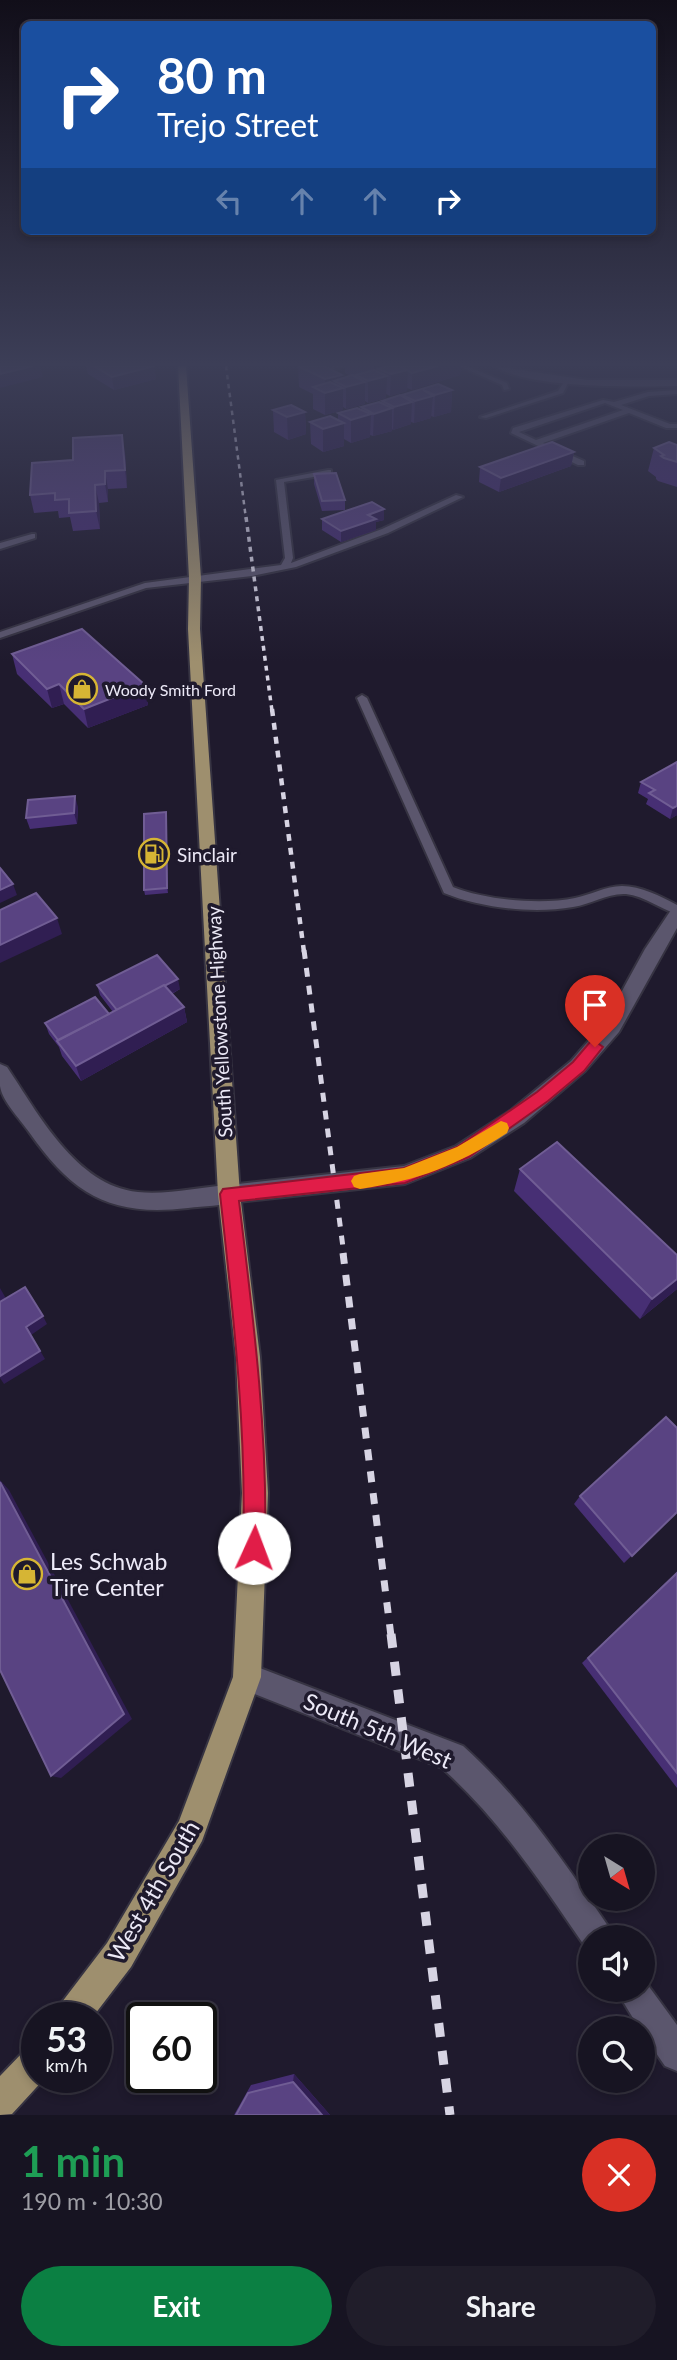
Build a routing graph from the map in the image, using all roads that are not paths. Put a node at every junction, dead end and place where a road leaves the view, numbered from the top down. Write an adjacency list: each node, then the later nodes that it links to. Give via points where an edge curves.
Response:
1 (188, 465): 7 (main road, South Yellowstone Highway)
2 (328, 472): 6 (lane, via 281,480 289,558)
3 (459, 497): 6 (lane, via 386,531)
4 (32, 536): 5 (lane)
5 (0, 546)
6 (285, 566): 7 (lane)
7 (195, 578): 8 (lane, via 145,586); 12 (main road, South Yellowstone Highway, via 194,629)
8 (0, 635)
9 (362, 698): 10 (lane, via 448,890 477,898 541,904 572,904 606,891 635,891)
10 (677, 912): 12 (street, via 612,1027 578,1066 517,1117 463,1152 405,1175)
11 (0, 1072): 12 (street, via 50,1148 108,1192 136,1201)
12 (229, 1194): 13 (main road, South Yellowstone Highway, via 248,1357 255,1493)
13 (247, 1677): 14 (street, South 5th West, via 452,1757 529,1838); 15 (main road, West 4th South, via 191,1830 120,1955)
14 (589, 1925)
15 (83, 2002)
16 (641, 2002): 17 (street)
17 (677, 2054)
18 (21, 2079): 19 (main road)
19 (0, 2102)

